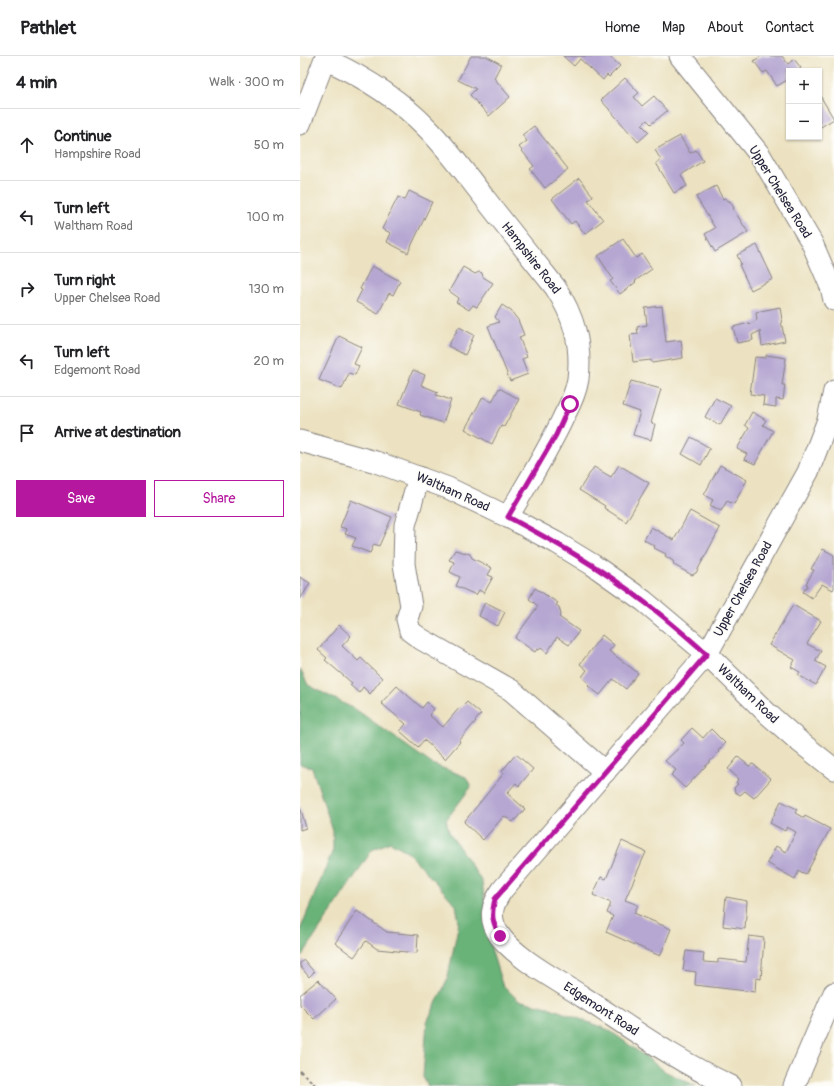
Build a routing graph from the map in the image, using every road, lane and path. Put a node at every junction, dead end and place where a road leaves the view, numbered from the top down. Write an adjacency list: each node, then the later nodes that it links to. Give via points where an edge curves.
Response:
1 (680, 56): 4 (street, Upper Chelsea Road, via 760,155 812,243)
2 (326, 57): 3 (street); 8 (street, Hampshire Road, via 404,107 427,128 555,287 565,301 573,321 578,342 578,380 556,435)
3 (300, 124)
4 (834, 300)
5 (834, 391): 9 (street, Upper Chelsea Road, via 828,420 808,472)
6 (300, 440): 7 (street, Waltham Road)
7 (419, 477): 8 (street, Waltham Road); 11 (street, via 405,526 404,564 411,606 407,619 410,631 511,690)
8 (508, 517): 9 (street, Waltham Road, via 593,565 644,601)
9 (707, 654): 10 (street, Waltham Road, via 772,717); 11 (street, Upper Chelsea Road)
10 (834, 769)
11 (605, 772): 12 (street, Upper Chelsea Road, via 503,889 495,899)
12 (492, 911): 16 (street, Edgemont Road, via 494,924 500,936 533,964 638,1033 710,1077)
13 (834, 993): 17 (street)
14 (300, 1072): 15 (path)
15 (316, 1086)
16 (731, 1086)
17 (794, 1086)

